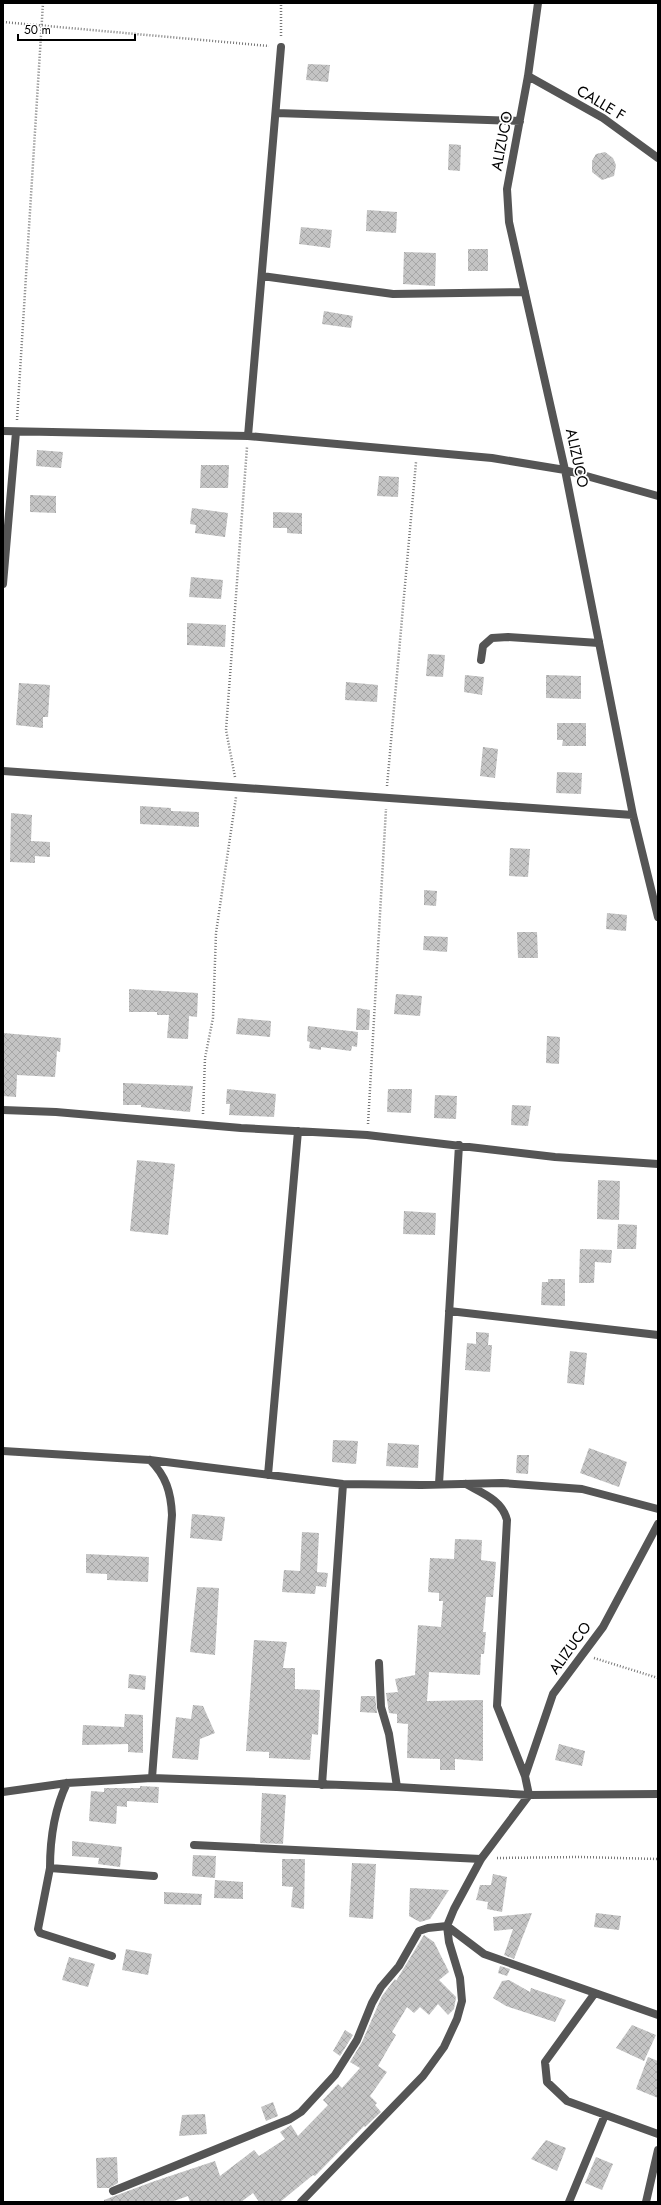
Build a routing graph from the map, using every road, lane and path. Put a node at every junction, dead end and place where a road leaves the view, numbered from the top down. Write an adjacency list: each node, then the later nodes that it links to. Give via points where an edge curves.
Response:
1 (43, 3): 5 (path)
2 (281, 3): 6 (path)
3 (538, 3): 7 (street, ALIZUCO)
4 (3, 22): 5 (path)
5 (42, 25): 6 (path); 14 (path)
6 (281, 47): 8 (street)
7 (528, 76): 9 (street, ALIZUCO); 10 (street, CALLE F, via 603,118)
8 (276, 113): 9 (street); 11 (street)
9 (520, 121): 12 (street, ALIZUCO, via 507,189 510,222)
10 (658, 158)
11 (262, 276): 12 (street, via 393,294); 15 (street)
12 (525, 292): 16 (street, ALIZUCO)
13 (3, 431): 14 (street)
14 (16, 432): 15 (street); 18 (street)
15 (248, 436): 16 (street, via 492,458)
16 (566, 470): 17 (street); 19 (street, ALIZUCO)
17 (658, 496)
18 (3, 584)
19 (599, 643): 20 (street, via 492,638 483,646); 22 (street, ALIZUCO)
20 (481, 660)
21 (3, 771): 22 (street)
22 (633, 815): 23 (street, ALIZUCO)
23 (658, 917)
24 (3, 1110): 25 (street)
25 (298, 1131): 26 (street); 32 (street)
26 (459, 1145): 27 (street, via 555,1157); 28 (street)
27 (658, 1164)
28 (449, 1311): 29 (street); 34 (street)
29 (658, 1335)
30 (3, 1450): 31 (street)
31 (150, 1460): 32 (street); 42 (street, via 160,1471 172,1498)
32 (268, 1475): 33 (street)
33 (343, 1484): 34 (street); 44 (street)
34 (439, 1484): 35 (street)
35 (465, 1484): 36 (street, via 502,1483 582,1489); 41 (street, via 493,1500 504,1510 507,1520 497,1706)
36 (658, 1509)
37 (658, 1524): 38 (street, ALIZUCO, via 603,1627)
38 (583, 1654): 40 (path); 41 (street, ALIZUCO, via 554,1694)
39 (379, 1663): 45 (street, via 381,1707 389,1734)
40 (658, 1678)
41 (525, 1776): 48 (street)
42 (152, 1778): 43 (street); 44 (street)
43 (67, 1783): 46 (street); 52 (street, via 52,1828)
44 (322, 1785): 45 (street)
45 (397, 1787): 48 (street)
46 (3, 1792)
47 (658, 1794): 48 (street)
48 (529, 1795): 51 (street)
49 (194, 1845): 51 (street)
50 (658, 1858): 51 (path)
51 (481, 1859): 54 (street, via 454,1909)
52 (50, 1868): 53 (street); 55 (street, via 38,1929 40,1933)
53 (154, 1876)
54 (448, 1926): 56 (street, via 484,1954); 61 (street, via 419,1931 399,1966 381,1987 357,2040 335,2075 301,2112 290,2119); 62 (street, via 449,1942 460,1978 462,2001 444,2047 423,2076)
55 (112, 1956)
56 (595, 1993): 57 (street); 58 (street, via 545,2062 547,2082 567,2101)
57 (658, 2015)
58 (605, 2115): 59 (street); 63 (street)
59 (658, 2134)
60 (658, 2150): 64 (street)
61 (113, 2191)
62 (301, 2202)
63 (570, 2202)
64 (646, 2202)

